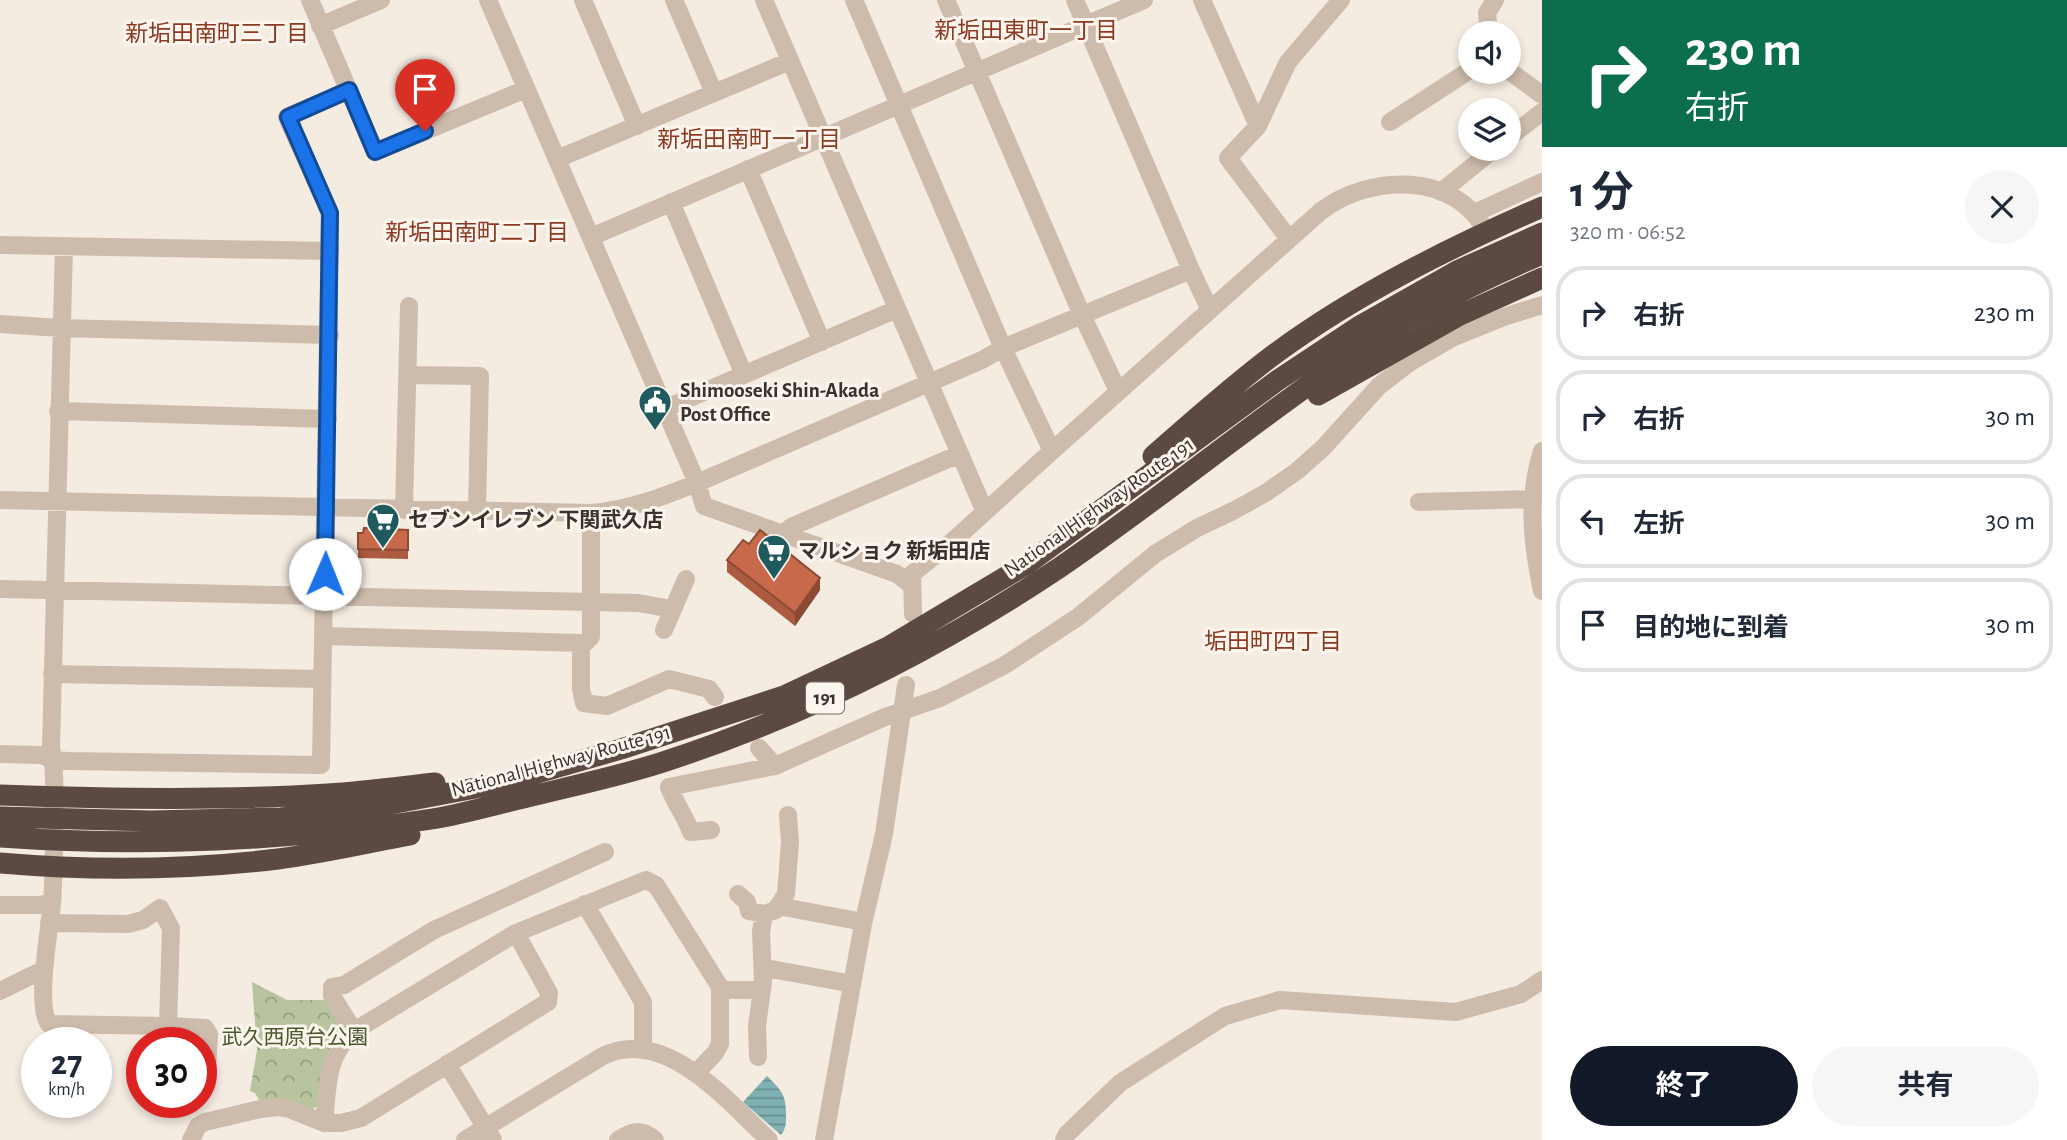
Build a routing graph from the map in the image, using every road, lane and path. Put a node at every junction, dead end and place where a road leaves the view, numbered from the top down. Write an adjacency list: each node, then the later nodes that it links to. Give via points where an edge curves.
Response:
1 (310, 0): 16 (street)
2 (381, 0): 16 (street)
3 (488, 0): 21 (street)
4 (583, 0): 28 (street)
5 (674, 0): 23 (street)
6 (764, 0): 17 (street)
7 (854, 0): 25 (street)
8 (946, 0): 18 (street)
9 (1075, 0): 15 (street)
10 (1144, 0): 15 (street)
11 (1202, 0): 29 (street)
12 (1495, 0): 14 (street)
13 (1339, 1): 29 (street, via 1288,62)
14 (1488, 21)
15 (1086, 25): 18 (street); 48 (street)
16 (320, 26): 22 (street)
17 (790, 61): 23 (street); 31 (street)
18 (976, 71): 25 (street); 54 (street)
19 (1458, 79): 27 (street)
20 (1521, 79): 24 (street)
21 (526, 89): 22 (street, via 375,152); 32 (street)
22 (349, 90): 46 (street, via 288,117 330,213)
23 (714, 93): 28 (street)
24 (1542, 95)
25 (898, 104): 31 (street); 59 (street)
26 (1542, 112): 30 (street)
27 (1390, 122)
28 (637, 126): 32 (street)
29 (1258, 126): 43 (street, via 1228,158)
30 (1521, 128)
31 (824, 137): 34 (street); 53 (street)
32 (557, 159): 42 (street)
33 (1479, 161): 36 (street)
34 (748, 169): 37 (street); 58 (street)
35 (1542, 182): 39 (street)
36 (1441, 192): 39 (street); 43 (street, via 1407,184 1365,188 1331,203)
37 (671, 202): 42 (street); 61 (street)
38 (1542, 208): 40 (highway)
39 (1475, 213): 40 (street)
40 (1486, 232): 82 (highway, via 1395,277 1278,352)
41 (1542, 233): 82 (highway, National Highway Route 191 / 191, via 1459,270 1357,327)
42 (590, 237): 64 (street)
43 (1289, 239): 52 (street)
44 (0, 245): 45 (street)
45 (65, 246): 46 (street); 56 (street)
46 (330, 251): 57 (street)
47 (1542, 254): 71 (highway, National Highway Route 191 / 191, via 1429,308 1348,357)
48 (1191, 270): 52 (street); 54 (street)
49 (1542, 278): 71 (highway, via 1458,316 1343,380)
50 (1542, 305): 99 (street, via 1452,338 1409,363 1280,484 1155,554 1079,617 1005,665 940,698)
51 (409, 306): 60 (street)
52 (1209, 308): 63 (street)
53 (897, 309): 58 (street); 62 (street)
54 (1082, 315): 59 (street); 63 (street)
55 (0, 324): 56 (street)
56 (61, 328): 57 (street); 65 (street)
57 (330, 335): 66 (street)
58 (822, 342): 61 (street)
59 (1003, 348): 62 (street); 67 (street)
60 (408, 374): 77 (street); 78 (street, via 480,376)
61 (744, 375): 64 (street)
62 (929, 383): 69 (street); 70 (street)
63 (1118, 391): 67 (street)
64 (664, 409): 70 (street)
65 (58, 411): 66 (street); 74 (street)
66 (328, 419): 76 (street)
67 (1052, 450): 79 (street)
68 (1542, 452): 72 (street)
69 (961, 456): 79 (street); 81 (street)
70 (697, 483): 80 (street, via 635,506); 81 (street, via 704,506)
71 (1175, 484): 104 (highway, National Highway Route 191 / 191, via 1038,581 959,631 876,675 775,721)
72 (1532, 499): 75 (street); 87 (street, via 1532,545)
73 (0, 500): 74 (street)
74 (56, 502): 76 (street); 86 (street)
75 (1419, 502)
76 (326, 508): 77 (street); 88 (street)
77 (404, 510): 78 (street)
78 (477, 511): 80 (street)
79 (985, 512): 84 (street, via 922,564 912,574)
80 (591, 513): 89 (street)
81 (783, 534): 84 (street, via 897,574)
82 (1027, 564): 105 (highway, National Highway Route 191 / 191, via 888,647 784,696 621,749)
83 (686, 579): 90 (street)
84 (911, 585): 91 (street)
85 (0, 589): 86 (street)
86 (55, 590): 88 (street); 95 (street)
87 (1542, 591)
88 (325, 596): 89 (street); 93 (street)
89 (592, 602): 90 (street); 94 (street, via 592,638)
90 (672, 609): 92 (street)
91 (913, 614)
92 (664, 630)
93 (324, 636): 94 (street); 96 (street)
94 (581, 643): 98 (street, via 584,703 607,706 669,679 709,689)
95 (52, 674): 96 (street); 102 (street)
96 (322, 679): 102 (street, via 321,765)
97 (906, 685): 99 (street)
98 (715, 696)
99 (904, 710): 103 (street); 144 (street)
100 (759, 748): 103 (street)
101 (0, 754): 102 (street, via 42,755)
102 (53, 760): 107 (street)
103 (775, 766): 110 (street, via 669,787 691,832)
104 (610, 777): 111 (highway, National Highway Route 191 / 191, via 435,818 293,835 136,842); 113 (highway, via 498,815 310,854 134,869)
105 (468, 790): 107 (highway, via 440,783 316,795); 109 (highway, National Highway Route 191 / 191, via 281,818)
106 (0, 795): 107 (highway)
107 (54, 802): 113 (street)
108 (788, 815): 119 (street, via 786,894)
109 (0, 817)
110 (711, 830)
111 (0, 837)
112 (605, 852): 132 (street, via 475,909 344,985 331,987)
113 (53, 860): 114 (highway); 116 (street)
114 (0, 863)
115 (738, 894): 119 (street, via 749,911)
116 (52, 903): 118 (street); 121 (street)
117 (585, 904): 122 (street); 127 (street, via 646,880 656,885); 133 (street, via 643,1003)
118 (0, 905)
119 (771, 910): 120 (street); 123 (street, via 761,932)
120 (853, 920)
121 (49, 923): 124 (street); 130 (street, via 128,924 160,908 171,928)
122 (516, 933): 132 (street); 135 (street, via 549,993 548,1002)
123 (767, 969): 126 (street); 128 (street)
124 (43, 970): 129 (street); 130 (street, via 44,1017 49,1024)
125 (1542, 980): 145 (street, via 1521,994 1456,1012 1280,1000 1225,1016 1120,1083)
126 (842, 982)
127 (720, 990): 128 (street); 136 (street, via 720,1044)
128 (762, 990): 134 (street)
129 (0, 991)
130 (168, 1026): 131 (street)
131 (186, 1027)
132 (354, 1031): 137 (street, via 332,1060)
133 (643, 1049): 136 (street, via 676,1060); 138 (street, via 613,1051)
134 (758, 1057)
135 (447, 1064): 137 (street, via 361,1118); 138 (street)
136 (696, 1073): 143 (street)
137 (324, 1123): 139 (street, via 289,1109 260,1109 205,1122)
138 (489, 1133): 140 (street)
139 (191, 1140)
140 (465, 1140)
141 (618, 1140): 142 (street, via 633,1131)
142 (655, 1140)
143 (769, 1140)
144 (824, 1140)
145 (1064, 1140)

